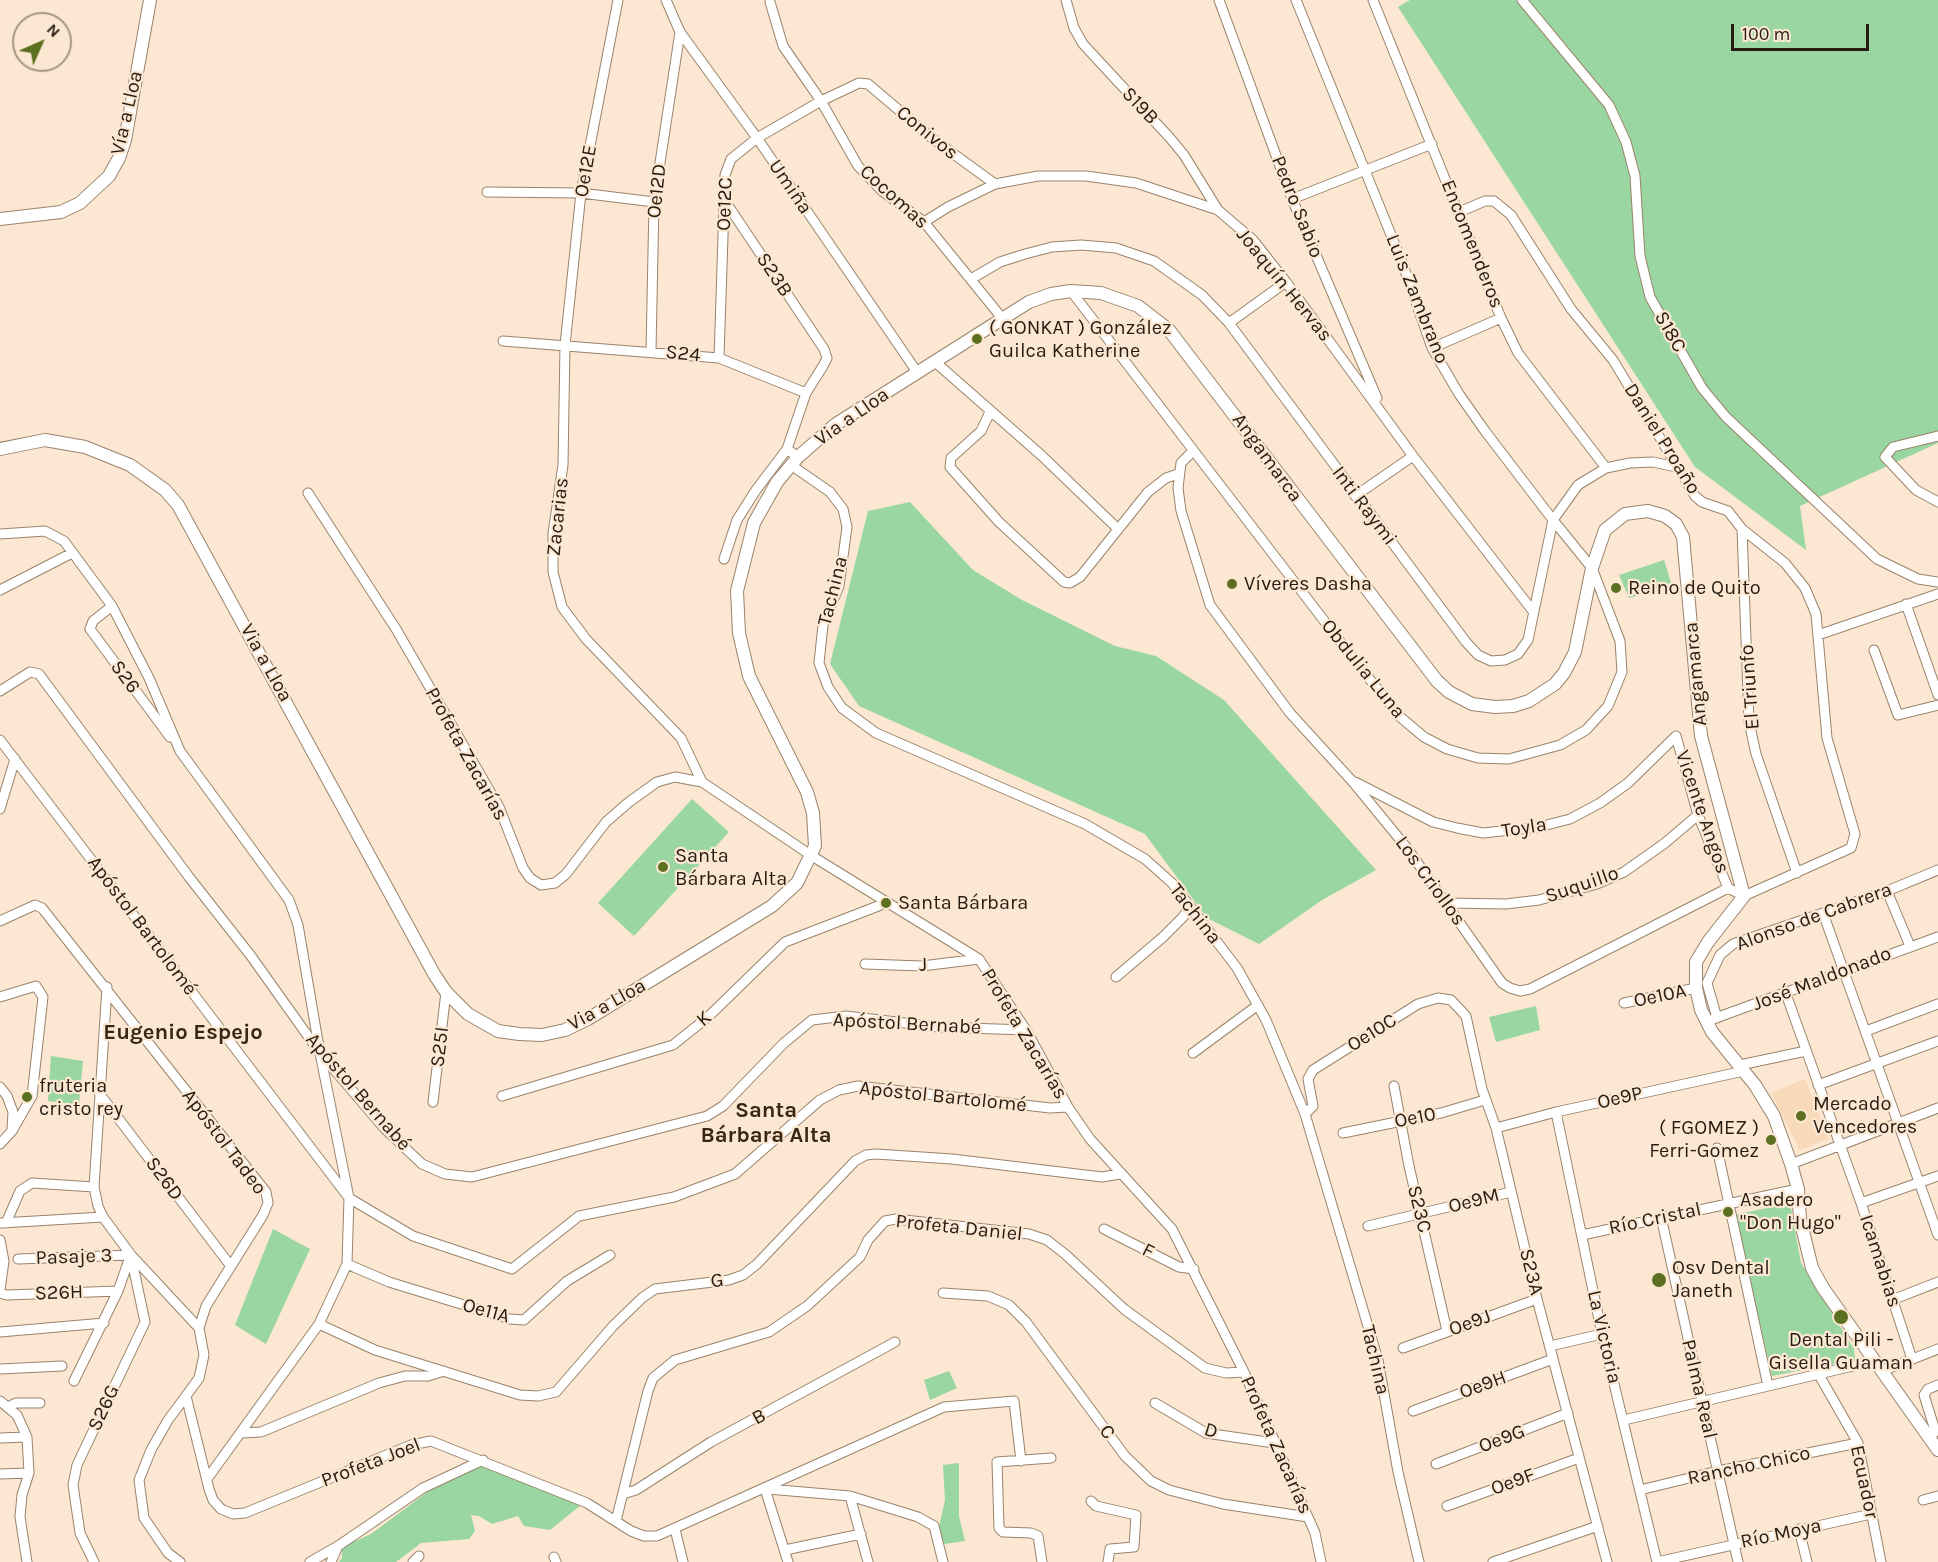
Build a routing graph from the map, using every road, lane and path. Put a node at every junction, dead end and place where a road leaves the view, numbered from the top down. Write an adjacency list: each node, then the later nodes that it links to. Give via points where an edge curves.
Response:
1 (150, 0): 24 (street, Vía a Lloa, via 125,140 111,172 91,194 68,210)
2 (618, 0): 18 (street, Oe12E)
3 (666, 0): 10 (street, Umiña)
4 (1066, 0): 22 (street, S19B, via 1083,44 1184,155)
5 (1219, 0): 19 (street, Pedro Sabio)
6 (1296, 0): 15 (street, Luis Zambrano)
7 (1373, 0): 14 (street, Encomenderos)
8 (1522, 0): 61 (street, S18C, via 1609,105 1626,142 1635,176 1640,256 1650,297 1702,388 1726,417 1877,560 1918,579)
9 (770, 2): 12 (street, Cocomas, via 783,46)
10 (680, 32): 13 (street, Umiña); 21 (street, Oe12D)
11 (859, 83): 12 (street, Oe12C); 16 (street, Conivos, via 878,91 933,140)
12 (821, 101): 13 (street, Oe12C); 25 (street, Cocomas, via 869,179)
13 (757, 138): 20 (street, Oe12C, via 726,167); 38 (street, Umiña)
14 (1432, 144): 15 (street); 23 (street, Encomenderos)
15 (1365, 172): 19 (street); 34 (street, Luis Zambrano)
16 (995, 184): 22 (street, Joaquín Hervas, via 1038,176 1086,176 1136,183); 25 (street, Joaquín Hervas)
17 (487, 192): 18 (street)
18 (581, 193): 21 (street); 33 (street, Oe12E)
19 (1292, 199): 40 (street, Pedro Sabio)
20 (725, 201): 36 (street, Oe12C); 39 (street, S23B, via 824,349 827,358)
21 (654, 202): 35 (street, Oe12D)
22 (1218, 210): 27 (street, Joaquín Hervas, via 1252,240)
23 (1459, 212): 30 (street, Encomenderos); 48 (street, Daniel Proaño, via 1494,201 1511,215 1571,309 1613,360)
24 (0, 219)
25 (924, 222): 26 (street, Cocomas)
26 (971, 279): 29 (street, Cocomas); 31 (street, Inti Raymi, via 1000,262 1052,247 1081,244 1116,248 1154,261 1202,295)
27 (1286, 282): 31 (street); 40 (street, Joaquín Hervas)
28 (1071, 291): 29 (street, Angamarca, via 1042,297); 45 (street, Obdulia Luna); 60 (street, Angamarca, via 1120,298 1138,306 1169,330 1437,681 1459,698 1496,708 1513,706 1536,698 1555,684 1575,652)
29 (1002, 318): 37 (street, Via a Lloa)
30 (1501, 318): 34 (street); 49 (street, Encomenderos, via 1518,353)
31 (1229, 323): 52 (street, Inti Raymi)
32 (503, 341): 33 (street, S24)
33 (565, 345): 35 (street, S24); 77 (street, Zacarias, via 563,465 553,533 554,572 562,607 586,639 681,738)
34 (1432, 348): 54 (street, Luis Zambrano, via 1459,394)
35 (651, 351): 36 (street, S24)
36 (719, 358): 39 (street, S24)
37 (934, 361): 38 (street, Via a Lloa); 41 (street)
38 (916, 372): 47 (street, Via a Lloa, via 836,424)
39 (806, 393): 44 (street)
40 (1383, 411): 46 (street, Joaquín Hervas)
41 (990, 412): 55 (street); 55 (street, via 981,430 951,458 950,467 999,522 1059,579 1070,583 1080,577)
42 (1938, 436): 53 (street, via 1893,447 1885,457 1916,490)
43 (0, 449): 99 (street, Via a Lloa, via 45,440 85,447 140,471 178,505)
44 (787, 449): 47 (street, Tachina); 59 (street, via 738,520)
45 (1193, 451): 50 (street, via 1181,463); 60 (street, Obdulia Luna, via 1399,716 1432,741 1478,758 1509,759 1560,745 1586,730 1608,706 1622,672 1620,641)
46 (1413, 456): 52 (street); 66 (street, Joaquín Hervas)
47 (795, 461): 80 (street, Via a Lloa, via 768,495 754,523 737,591 736,612 749,676 810,802 816,834); 88 (street, Tachina, via 831,492 843,509 848,527 839,586 823,625 819,663 842,708 876,733 1085,824 1160,869)
48 (1676, 467): 49 (street, Inti Raymi, via 1653,462); 56 (street, Daniel Proaño, via 1695,496 1728,511)
49 (1606, 468): 54 (street, Inti Raymi, via 1578,485)
50 (1178, 474): 55 (street, via 1157,483); 76 (street, Los Criollos, via 1182,511 1210,605 1290,713)
51 (308, 493): 77 (street, Profeta Zacarías, via 396,629 499,807 530,878 541,885 555,883 606,822 657,782 675,777)
52 (1355, 496): 66 (street, Inti Raymi, via 1478,655 1491,661 1518,654 1528,640)
53 (1938, 502)
54 (1552, 520): 60 (street, Luis Zambrano); 66 (street, Inti Raymi)
55 (1118, 529)
56 (1742, 530): 67 (street, Daniel Proaño, via 1785,563 1805,588 1816,614); 82 (street, El Triunfo, via 1749,722 1756,754)
57 (0, 534): 58 (street, via 45,531 56,535)
58 (72, 553): 62 (street); 65 (street)
59 (724, 558)
60 (1592, 567): 85 (street, Angamarca, via 1605,530 1625,514 1658,514 1670,519 1681,531 1688,562 1701,736)
61 (1938, 582)
62 (0, 591)
63 (1938, 594): 64 (street)
64 (1906, 604): 67 (street); 70 (street)
65 (112, 606): 74 (street); 74 (street, S26, via 93,621 90,629)
66 (1532, 610)
67 (1818, 635): 82 (street, Daniel Proaño, via 1827,738 1855,834 1851,848)
68 (1874, 650): 71 (street, via 1898,715)
69 (0, 691): 111 (street, Apóstol Bernabé, via 33,672 45,680)
70 (1938, 695)
71 (1938, 705)
72 (1676, 736): 76 (street, Toyla, via 1628,783 1599,803 1570,819 1539,827 1483,833 1457,828 1433,822); 79 (street, Vicente Angos)
73 (0, 740): 75 (street, Apóstol Bartolomé)
74 (180, 751): 111 (street, via 290,900 298,925)
75 (15, 759): 78 (street); 142 (street, Apóstol Bartolomé)
76 (1352, 781): 87 (street, Los Criollos)
77 (702, 782): 80 (street, Profeta Zacarías)
78 (0, 809)
79 (1698, 815): 83 (street, Vicente Angos); 87 (street, Suquillo, via 1624,872 1598,884 1539,900)
80 (812, 856): 86 (street, Profeta Zacarías); 99 (street, Via a Lloa, via 797,882 772,906 565,1030 542,1035 498,1031 468,1014)
81 (1938, 870): 84 (street, Alonso de Cabrera)
82 (1797, 873): 85 (street)
83 (1728, 888): 85 (street); 87 (street, Los Criollos, via 1633,939 1520,991 1502,983)
84 (1887, 891): 89 (street, Alonso de Cabrera); 92 (street)
85 (1744, 896): 98 (street, via 1698,957)
86 (886, 903): 93 (street, Profeta Zacarías); 119 (street, K, via 785,942 708,1017 673,1045)
87 (1447, 903)
88 (1190, 906): 96 (street, via 1163,938); 105 (street, Tachina, via 1237,968)
89 (1822, 912): 95 (street); 106 (street, Alonso de Cabrera, via 1733,944 1720,955 1707,983)
90 (0, 921): 97 (street, Apóstol Tadeo, via 35,905 42,908)
91 (1938, 937): 92 (street, José Maldonado)
92 (1910, 946): 95 (street, José Maldonado)
93 (979, 959): 94 (street, J, via 922,966); 107 (street, Profeta Zacarías)
94 (866, 964)
95 (1844, 970): 100 (street, José Maldonado); 108 (street)
96 (1116, 977)
97 (106, 987): 118 (street); 159 (street, Apóstol Tadeo, via 266,1192 267,1208)
98 (1696, 988): 103 (street, Oe10A); 106 (street)
99 (446, 992): 122 (street, S25I)
100 (1786, 994): 106 (street, José Maldonado); 110 (street, Icamabias)
101 (0, 997): 130 (street, via 36,986 43,997 32,1096)
102 (1438, 998): 121 (street, S23A, via 1450,1000 1466,1016); 126 (street, Oe10C, via 1419,1004 1309,1075 1313,1106)
103 (1624, 1003)
104 (1938, 1004): 108 (street)
105 (1258, 1005): 112 (street); 126 (street, Tachina)
106 (1711, 1020): 114 (street)
107 (1026, 1030): 111 (street, Apóstol Bernabé, via 938,1027 846,1017 812,1020 723,1106 706,1116 472,1177 445,1174 422,1164 384,1128); 123 (street, Profeta Zacarías)
108 (1866, 1031): 113 (street)
109 (1938, 1041): 113 (street)
110 (1806, 1051): 114 (street, Oe9P); 115 (street, Icamabias)
111 (320, 1053): 142 (street)
112 (1193, 1053)
113 (1877, 1064): 115 (street); 128 (street)
114 (1742, 1068): 125 (street, Oe9P); 135 (street, via 1774,1116)
115 (1818, 1085): 133 (street, Icamabias)
116 (1394, 1086): 127 (street, S23C)
117 (0, 1087): 120 (street)
118 (99, 1093): 139 (street); 159 (street, S26D)
119 (502, 1096)
120 (4, 1098): 130 (street, via 13,1112)
121 (1485, 1100): 127 (street, Oe10); 129 (street, S23A)
122 (433, 1102)
123 (1068, 1107): 136 (street, Profeta Zacarías); 142 (street, Apóstol Bartolomé, via 858,1086 839,1090 820,1100 735,1174 674,1197 579,1216 512,1269 413,1236)
124 (1938, 1108): 128 (street)
125 (1556, 1112): 129 (street, Oe9P); 152 (street, La Victoria)
126 (1305, 1114): 242 (street, Tachina, via 1377,1360)
127 (1400, 1120): 131 (street, Oe10); 145 (street, S23C)
128 (1897, 1123): 133 (street); 138 (street)
129 (1496, 1128): 141 (street, S23A)
130 (12, 1131): 132 (street)
131 (1343, 1133)
132 (0, 1144)
133 (1839, 1146): 135 (street); 144 (street, Icamabias)
134 (1718, 1148): 143 (street)
135 (1791, 1164): 140 (street)
136 (1120, 1174): 160 (street, Profeta Zacarías, via 1172,1229); 182 (street, G, via 1102,1177 952,1160 866,1155 855,1161 743,1275 655,1289 642,1298 556,1392 519,1395)
137 (1938, 1176): 138 (street)
138 (1919, 1182): 144 (street); 148 (street)
139 (94, 1187): 146 (street); 149 (street, via 32,1183 20,1191)
140 (1798, 1189): 143 (street, Río Cristal); 180 (street, via 1800,1219 1812,1268)
141 (1511, 1192): 145 (street, Oe9M); 165 (street, S23A)
142 (349, 1198): 158 (street)
143 (1728, 1203): 147 (street, Río Cristal); 187 (street)
144 (1861, 1203): 166 (street, Icamabias)
145 (1421, 1215): 150 (street, Oe9M); 170 (street, S23C)
146 (103, 1217): 149 (street); 155 (street)
147 (1661, 1217): 152 (street, Río Cristal); 189 (street, Palma Real)
148 (1935, 1218): 153 (street)
149 (3, 1223)
150 (1368, 1226)
151 (1104, 1229): 160 (street, F, via 1179,1267)
152 (1582, 1235): 172 (street, La Victoria)
153 (1938, 1235)
154 (0, 1240): 163 (street, via 4,1261)
155 (131, 1255): 157 (street, Pasaje 3); 162 (street, S26H); 169 (street); 231 (street, S26G, via 145,1322 77,1465 73,1485 80,1533)
156 (610, 1255): 158 (street, Oe11A, via 567,1281 524,1320 389,1282)
157 (18, 1259)
158 (347, 1264): 168 (street)
159 (230, 1265): 169 (street, Apóstol Tadeo, via 206,1306)
160 (1194, 1269): 183 (street, Profeta Zacarías)
161 (1938, 1282): 166 (street)
162 (118, 1291): 163 (street, S26H, via 7,1295); 167 (street, S26H)
163 (0, 1292)
164 (943, 1293): 221 (street, C, via 988,1296 1009,1305 1026,1322 1125,1456 1151,1481 1169,1490 1223,1504)
165 (1537, 1299): 170 (street, Oe9J); 174 (street, S23A)
166 (1892, 1300): 178 (street, Icamabias)
167 (104, 1323): 171 (street); 185 (street, S26H)
168 (319, 1324): 182 (street, G, via 375,1350); 196 (street)
169 (199, 1328): 188 (street, Apóstol Tadeo, via 204,1355 198,1378)
170 (1447, 1331): 175 (street, Oe9J)
171 (0, 1332)
172 (1602, 1334): 174 (street); 195 (street, La Victoria)
173 (895, 1342): 214 (street, B)
174 (1550, 1346): 177 (street, S23A)
175 (1404, 1348)
176 (1938, 1349): 178 (street)
177 (1553, 1359): 193 (street, Oe9H); 194 (street, S23A)
178 (1912, 1359): 180 (street)
179 (62, 1366): 181 (street)
180 (1878, 1366): 184 (street); 199 (street)
181 (0, 1369)
182 (444, 1371): 196 (street, via 380,1383 261,1432)
183 (1244, 1372): 200 (street, Profeta Zacarías); 214 (street, Profeta Daniel, via 1205,1368 1124,1309 1047,1240 1029,1234 896,1218 885,1221 860,1257 807,1306 769,1332 698,1351 663,1368 648,1391)
184 (1819, 1375): 187 (street); 201 (street, Ecuador)
185 (74, 1381)
186 (1938, 1385): 199 (street, via 1924,1395 1934,1426)
187 (1768, 1386): 189 (street)
188 (186, 1396): 211 (street); 232 (street, Apóstol Tadeo, via 156,1440 139,1480 144,1518 168,1553)
189 (1701, 1401): 195 (street); 208 (street, Palma Real)
190 (40, 1403): 192 (street)
191 (1155, 1403): 200 (street, D, via 1206,1433)
192 (4, 1404): 197 (street, via 24,1426)
193 (1413, 1410)
194 (1568, 1413): 204 (street, S23A); 207 (street, Oe9G)
195 (1624, 1420): 213 (street, La Victoria)
196 (242, 1433): 211 (street)
197 (27, 1437): 198 (street); 209 (street)
198 (0, 1438)
199 (1929, 1438): 202 (street)
200 (1274, 1443): 221 (street, Profeta Zacarías)
201 (1858, 1443): 208 (street, Rancho Chico); 220 (street, Ecuador)
202 (1938, 1450)
203 (1051, 1458): 206 (street)
204 (1579, 1458): 219 (street, Oe9F); 223 (street, S23A)
205 (483, 1460): 211 (street, Profeta Joel, via 441,1443 422,1442 238,1514 221,1509 213,1500); 222 (street, Profeta Joel, via 587,1503); 228 (street, via 423,1488)
206 (1021, 1461): 212 (street, Profeta Joel, via 1014,1401 944,1407); 239 (street, via 997,1462 999,1528 1003,1532 1038,1536)
207 (1437, 1464)
208 (1718, 1471): 213 (street, Rancho Chico); 227 (street, Palma Real)
209 (29, 1473): 210 (street); 230 (street, via 20,1517)
210 (0, 1474)
211 (207, 1479)
212 (765, 1489): 215 (street); 224 (street, Profeta Joel); 229 (street)
213 (1640, 1491): 245 (street, La Victoria)
214 (623, 1494): 222 (street, Profeta Daniel)
215 (850, 1496): 226 (street); 238 (street, via 918,1517 933,1526)
216 (1938, 1496): 217 (street)
217 (1923, 1500)
218 (1091, 1501): 240 (street, via 1096,1506 1136,1515 1134,1547 1110,1548)
219 (1447, 1506)
220 (1871, 1514): 225 (street, Río Moya); 248 (street, Ecuador)
221 (1308, 1517): 241 (street, Profeta Zacarías)
222 (616, 1521): 224 (street, Profeta Joel, via 644,1536)
223 (1598, 1526): 243 (street); 244 (street, S23A)
224 (675, 1529): 235 (street)
225 (1799, 1530): 227 (street, Río Moya); 247 (street)
226 (861, 1534): 229 (street); 237 (street)
227 (1734, 1544): 245 (street, Río Moya); 246 (street, Palma Real)
228 (338, 1546): 233 (street); 234 (street)
229 (785, 1550): 236 (street)
230 (27, 1562)
231 (94, 1562)
232 (180, 1562)
233 (310, 1562)
234 (332, 1562)
235 (683, 1562)
236 (788, 1562)
237 (868, 1562)
238 (943, 1562)
239 (1042, 1562)
240 (1108, 1562)
241 (1321, 1562)
242 (1419, 1562)
243 (1493, 1562)
244 (1607, 1562)
245 (1657, 1562)
246 (1738, 1562)
247 (1808, 1562)
248 (1881, 1562)

